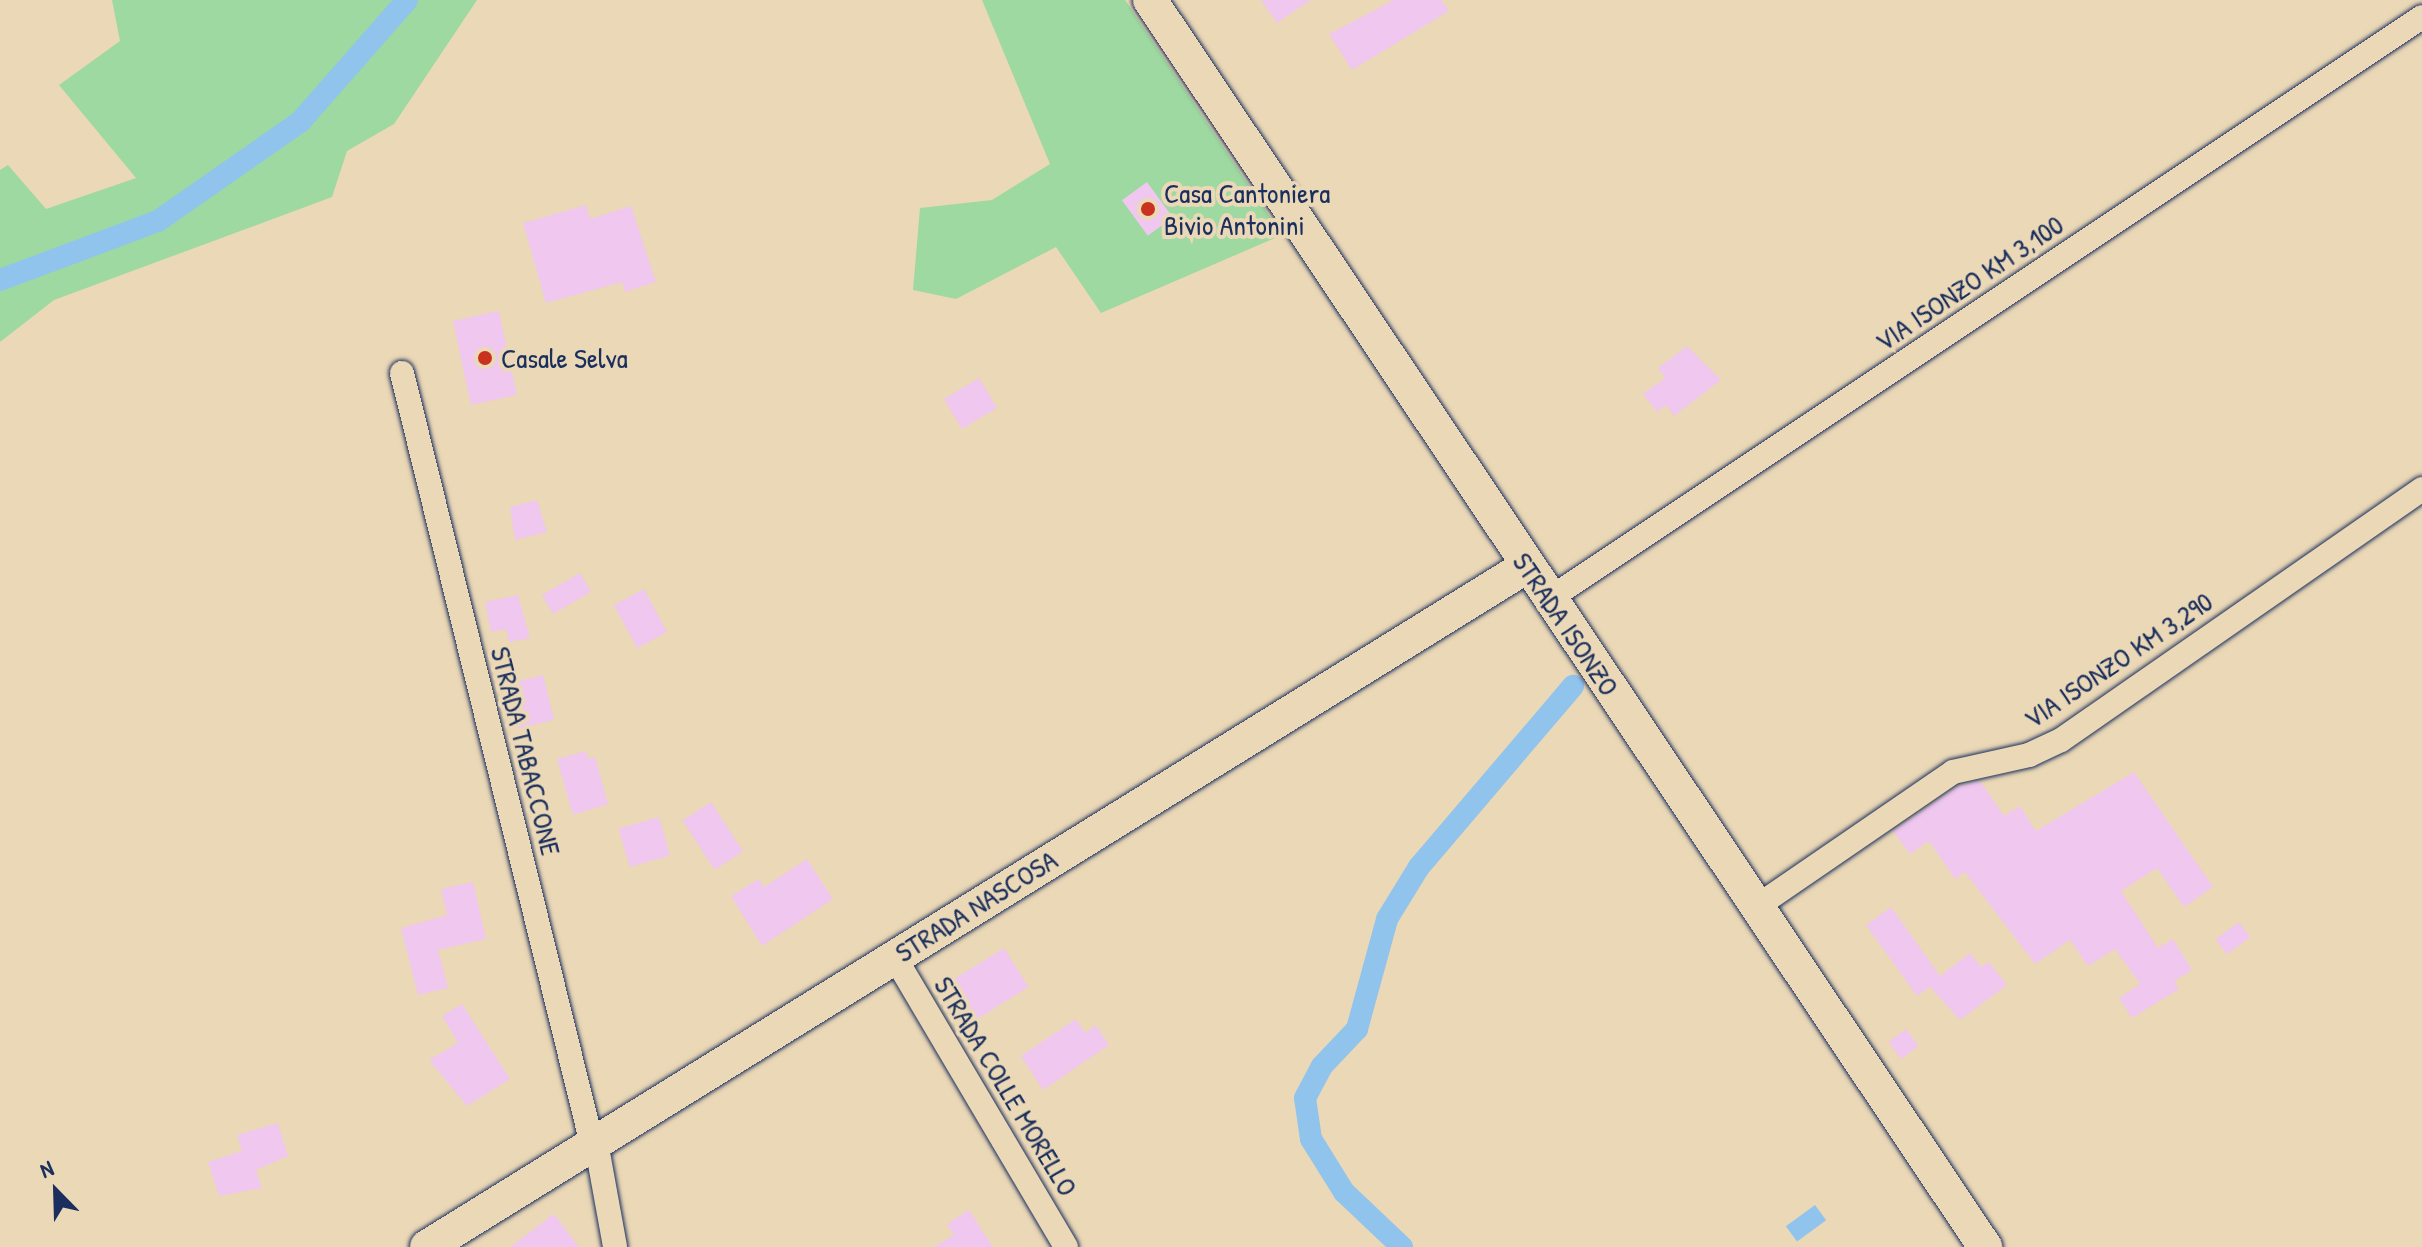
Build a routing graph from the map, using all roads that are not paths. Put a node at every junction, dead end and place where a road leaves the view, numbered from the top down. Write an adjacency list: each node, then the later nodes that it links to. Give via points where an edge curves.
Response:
1 (1150, 0): 5 (main road, STRADA ISONZO)
2 (2422, 17): 6 (street, VIA ISONZO KM 3,100)
3 (402, 373): 9 (street, STRADA TABACCONE)
4 (2422, 489): 7 (street, VIA ISONZO KM 3,290, via 2061,740 2029,755 1953,772)
5 (1527, 566): 6 (main road, STRADA ISONZO); 8 (main road, STRADA NASCOSA)
6 (1549, 599): 7 (main road, STRADA ISONZO)
7 (1756, 907): 13 (main road, STRADA ISONZO)
8 (894, 956): 9 (main road, STRADA NASCOSA); 12 (street, STRADA COLLE MORELLO)
9 (594, 1143): 10 (main road, STRADA NASCOSA); 11 (street, STRADA TABACCONE)
10 (427, 1247)
11 (615, 1247)
12 (1066, 1247)
13 (1985, 1247)

